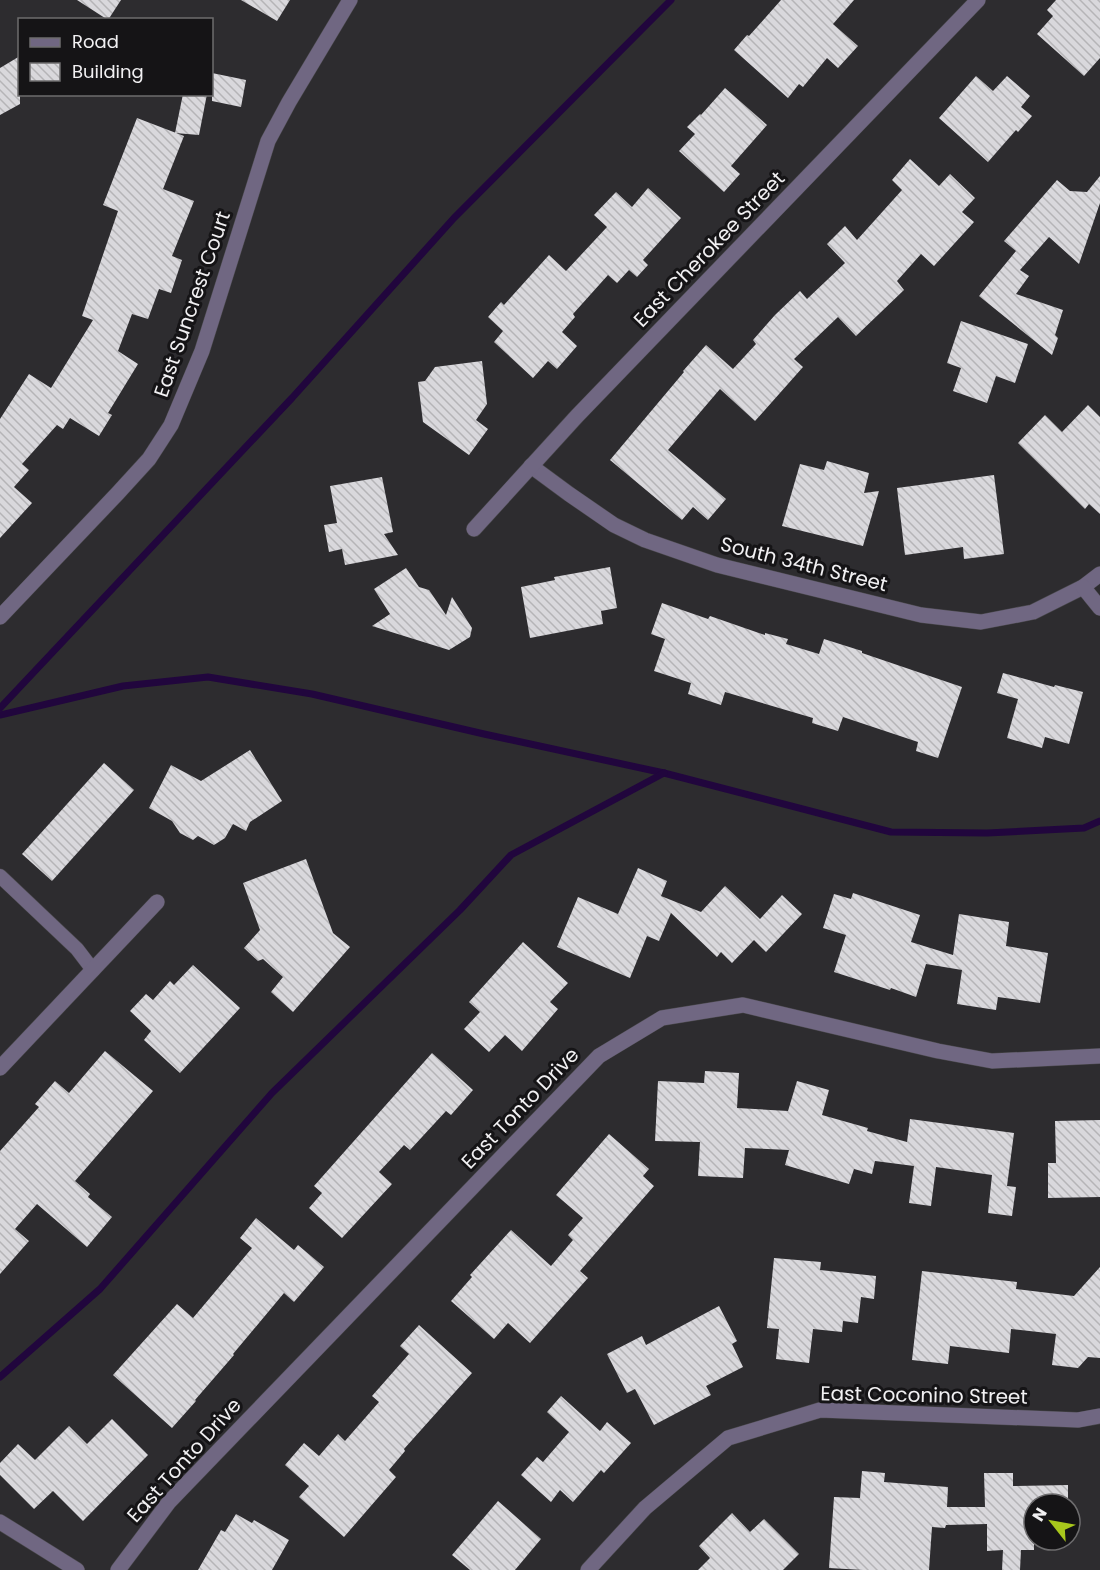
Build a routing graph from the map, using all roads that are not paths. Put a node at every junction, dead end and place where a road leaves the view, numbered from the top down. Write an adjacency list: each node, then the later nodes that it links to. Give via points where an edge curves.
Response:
1 (350, 0): 8 (street, East Suncrest Court, via 268,141 202,351 171,424 149,459)
2 (978, 0): 3 (street, East Cherokee Street)
3 (531, 466): 4 (street, East Cherokee Street); 6 (street, South 34th Street, via 614,525 645,540 717,565 921,615 981,622 1033,612)
4 (474, 529)
5 (1100, 574): 6 (street)
6 (1083, 587): 7 (street)
7 (1100, 608)
8 (0, 617)
9 (0, 876): 11 (lane, via 77,949)
10 (157, 902): 11 (street)
11 (93, 970): 13 (street)
12 (1100, 1056): 17 (street, East Tonto Drive, via 992,1061 743,1005 662,1018 599,1056 169,1502)
13 (0, 1068)
14 (1100, 1416): 18 (street, East Coconino Street, via 1078,1420 820,1410 728,1438 645,1508)
15 (0, 1522): 16 (street)
16 (77, 1570)
17 (118, 1570)
18 (588, 1570)

